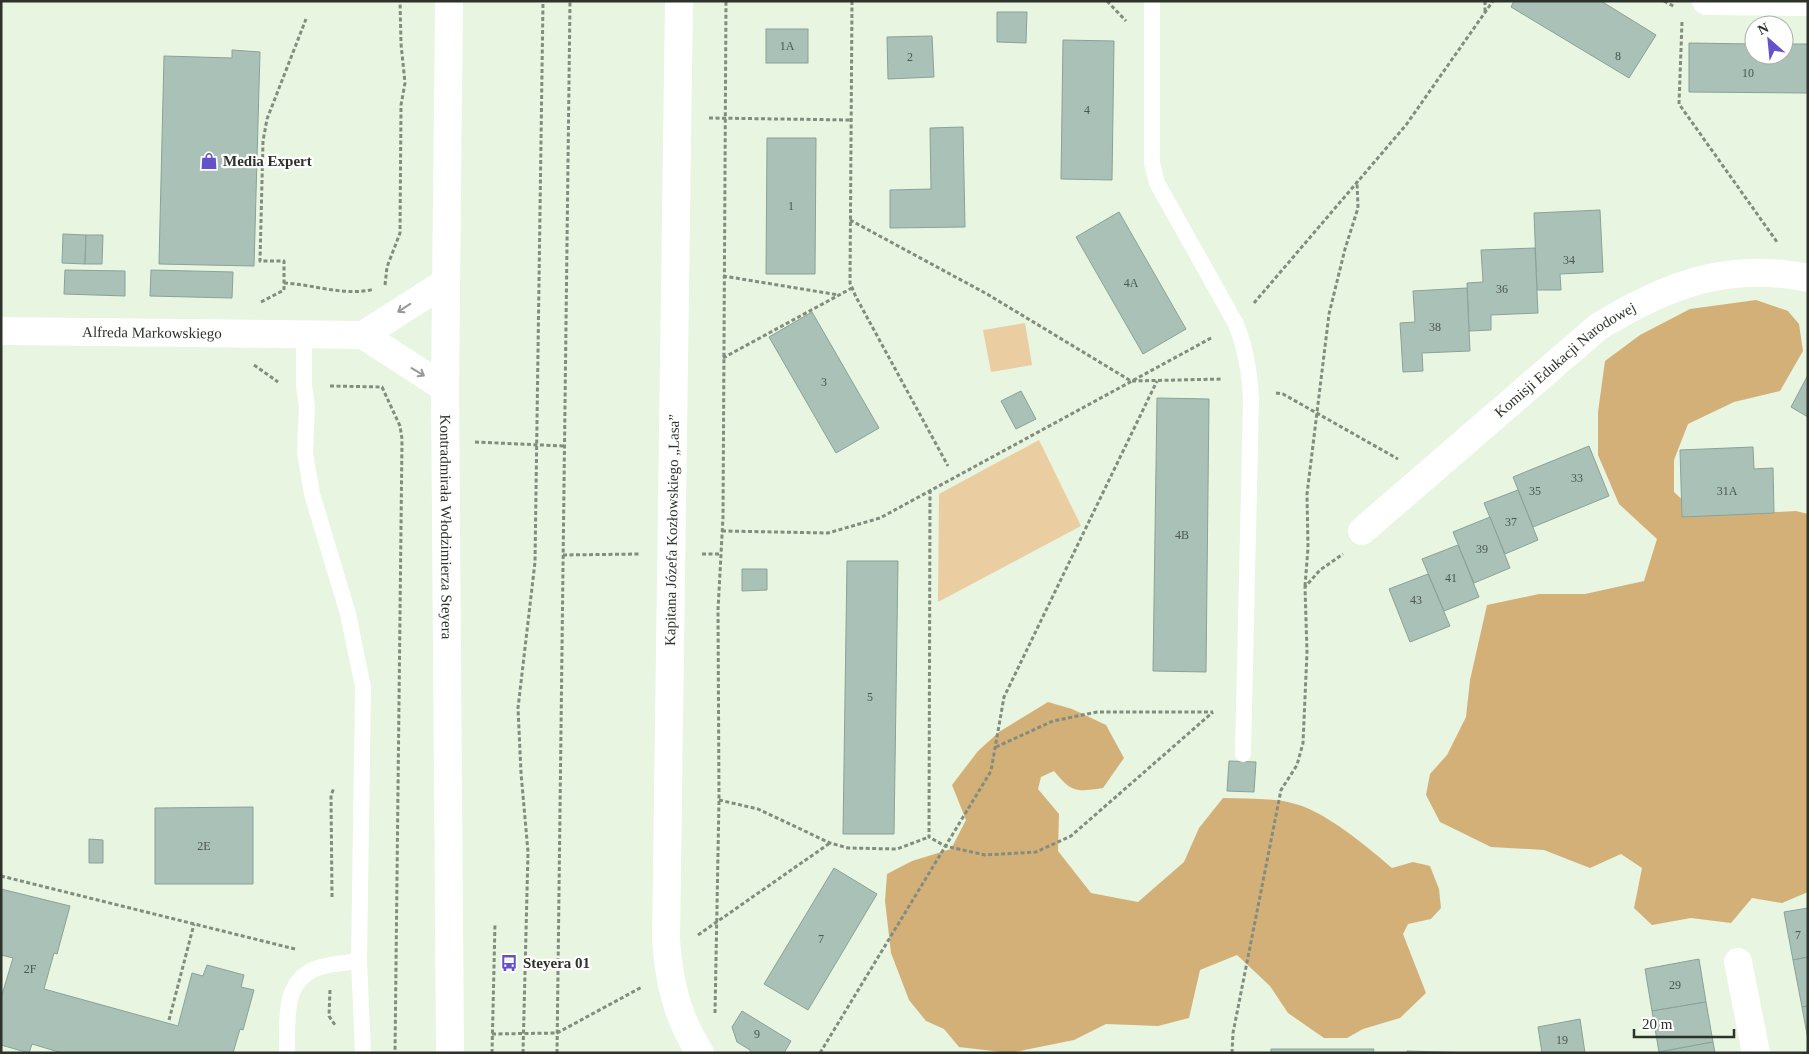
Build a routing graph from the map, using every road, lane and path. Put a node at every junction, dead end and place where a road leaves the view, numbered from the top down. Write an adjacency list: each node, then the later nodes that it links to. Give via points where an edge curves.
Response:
1 (400, 1): 25 (path, via 400,44 405,82 401,105 400,233 387,267 385,285 371,290 321,289)
2 (448, 1): 24 (street, Kontradmirała Włodzimierza Steyera)
3 (543, 1): 40 (path)
4 (570, 1): 41 (path)
5 (679, 1): 16 (street, Kapitana Józefa Kozłowskiego „Lasa”)
6 (726, 1): 17 (path)
7 (852, 1): 18 (path)
8 (1152, 1): 29 (lane, via 1152,162 1157,183)
9 (1484, 1): 13 (path)
10 (1493, 1): 13 (path)
11 (1706, 1): 12 (street)
12 (1808, 2)
13 (1485, 12): 19 (path, via 1406,125)
14 (306, 19): 25 (path, via 267,119 263,141 260,261 284,261)
15 (1682, 21): 21 (path, via 1678,104)
16 (678, 118): 17 (path); 67 (street, Kapitana Józefa Kozłowskiego „Lasa”)
17 (725, 118): 18 (path); 22 (path)
18 (851, 120): 20 (path)
19 (1357, 181): 29 (path); 38 (path, via 1358,208 1329,314)
20 (850, 220): 26 (path); 35 (path, via 987,294)
21 (1778, 243)
22 (723, 276): 27 (path); 33 (path)
23 (1808, 278): 43 (street, Komisji Edukacji Narodowej, via 1756,273 1718,275 1674,286 1637,303 1598,327)
24 (446, 282): 32 (street, one-way to 32); 37 (street, Kontradmirała Włodzimierza Steyera)
25 (284, 283): 28 (path, via 284,290)
26 (852, 288): 27 (path); 42 (path)
27 (839, 295): 33 (path)
28 (255, 305)
29 (1236, 324): 35 (path); 36 (lane, via 1244,343)
30 (1, 331): 31 (street, Alfreda Markowskiego)
31 (304, 335): 32 (street, Alfreda Markowskiego); 65 (lane, via 305,453 312,494 348,614 363,687)
32 (363, 335): 37 (street, one-way to 37)
33 (722, 358): 45 (path)
34 (1156, 380): 35 (path); 36 (path); 52 (path, via 1004,697)
35 (1131, 382): 44 (path)
36 (1250, 384): 38 (path, via 1283,394); 50 (lane)
37 (445, 388): 77 (street, Kontradmirała Włodzimierza Steyera)
38 (1318, 415): 43 (path, via 1396,458); 49 (path, via 1307,494)
39 (469, 442): 40 (path)
40 (538, 445): 41 (path); 74 (path, via 535,562 518,708 528,852)
41 (564, 446): 48 (path)
42 (948, 466)
43 (1419, 482): 46 (street, Komisji Edukacji Narodowej)
44 (930, 490): 45 (path, via 880,518 828,533); 56 (path)
45 (722, 531): 55 (path, via 718,610)
46 (1362, 532): 49 (path, via 1362,539 1320,570)
47 (646, 554): 48 (path)
48 (563, 555): 72 (path)
49 (1305, 587): 83 (path, via 1303,743 1297,765 1281,790 1233,1033)
50 (1244, 711): 51 (path); 53 (lane)
51 (1213, 712): 52 (path, via 1097,712 1053,721); 58 (path, via 1071,836 1036,852 985,855)
52 (995, 748): 58 (path, via 991,771)
53 (1243, 754)
54 (337, 782): 60 (path, via 331,795)
55 (719, 800): 57 (path, via 758,809); 61 (path)
56 (929, 838): 57 (path, via 898,849 848,848); 58 (path)
57 (830, 842): 61 (path)
58 (945, 846): 82 (path)
59 (1, 876): 63 (path)
60 (332, 902)
61 (715, 922): 67 (path); 70 (path)
62 (495, 923): 73 (path)
63 (194, 924): 64 (path); 69 (path)
64 (300, 952)
65 (359, 962): 68 (lane); 76 (lane)
66 (1738, 962): 84 (street)
67 (668, 965): 72 (path); 81 (street, Kapitana Józefa Kozłowskiego „Lasa”, via 682,1022)
68 (331, 966): 71 (path, via 329,1016); 75 (lane, via 308,973 288,997)
69 (169, 1020)
70 (715, 1020)
71 (340, 1031)
72 (557, 1033): 74 (path); 80 (path)
73 (492, 1034): 74 (path); 78 (path)
74 (523, 1034): 79 (path)
75 (287, 1053)
76 (363, 1053)
77 (450, 1053)
78 (492, 1053)
79 (523, 1053)
80 (556, 1053)
81 (700, 1053)
82 (820, 1053)
83 (1232, 1053)
84 (1756, 1053)

